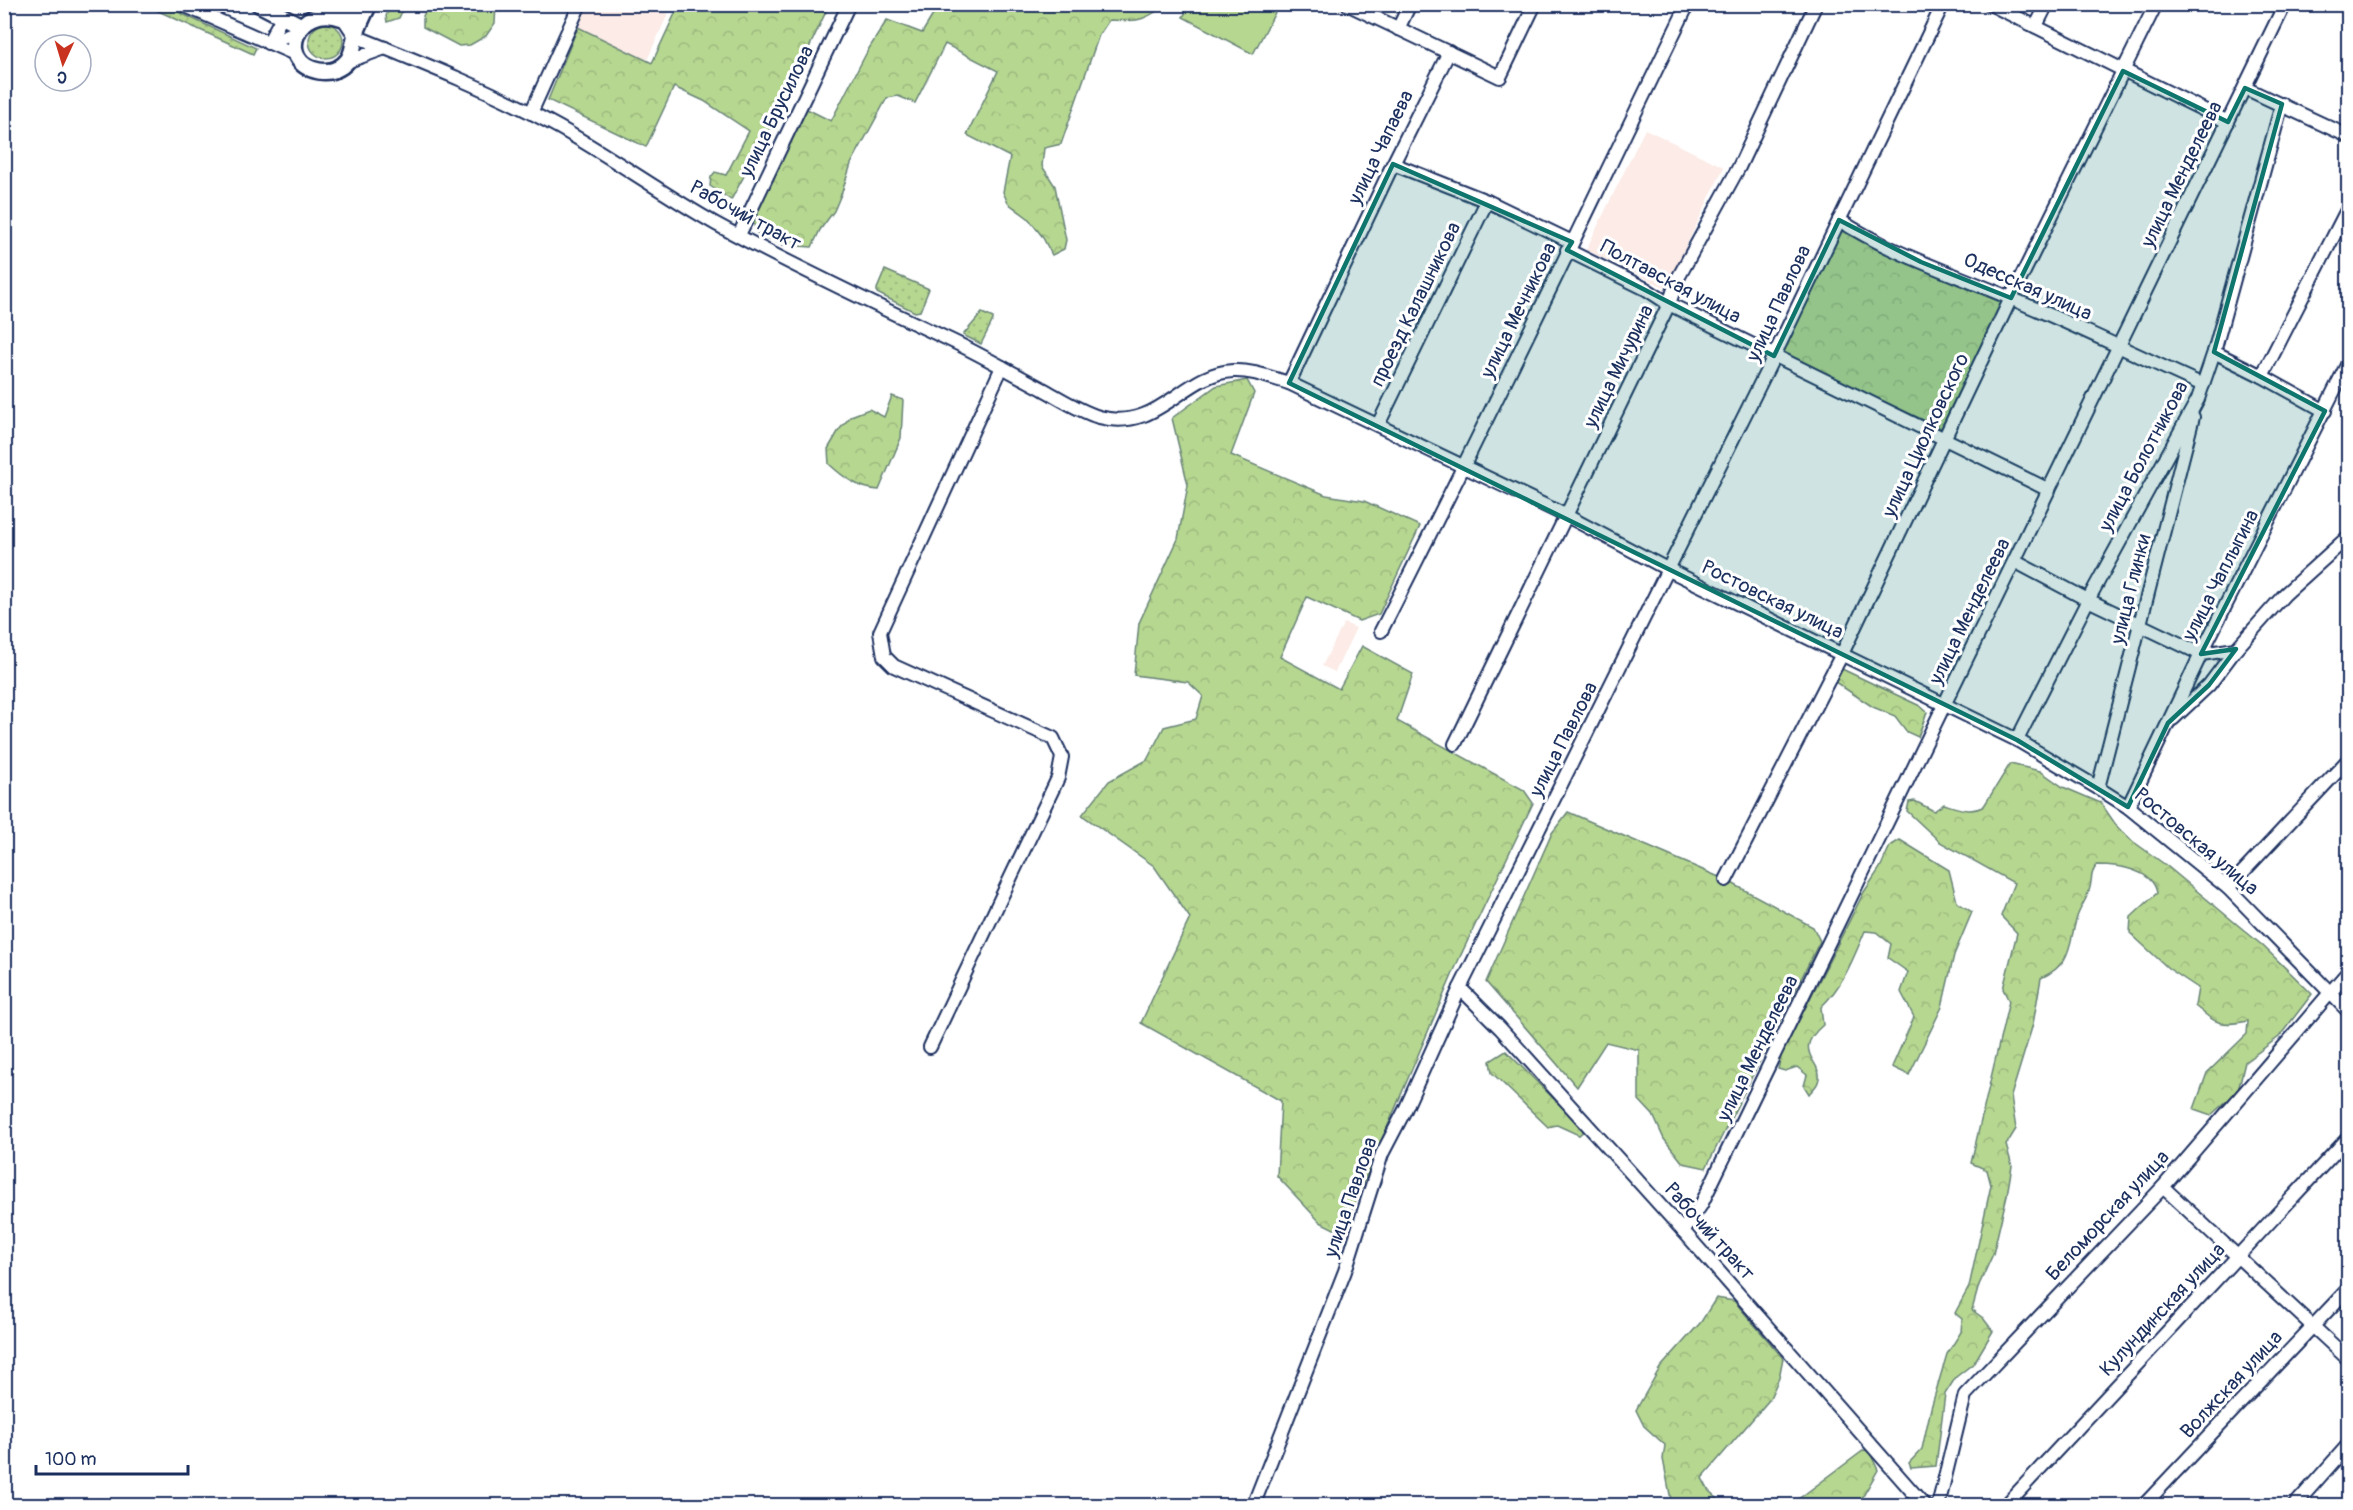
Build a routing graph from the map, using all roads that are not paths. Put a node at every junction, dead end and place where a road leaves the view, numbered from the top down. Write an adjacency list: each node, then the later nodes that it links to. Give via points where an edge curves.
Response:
1 (182, 4): 22 (street)
2 (259, 4): 16 (main road)
3 (580, 4): 30 (street)
4 (849, 4): 37 (street, улица Брусилова)
5 (1347, 4): 19 (street)
6 (1410, 4): 19 (street)
7 (1535, 4): 24 (street, via 1500,77)
8 (1688, 4): 38 (street, улица Мечникова)
9 (1816, 4): 40 (street, улица Мичурина, via 1738,166 1677,280)
10 (1943, 4): 36 (street, улица Павлова)
11 (1990, 4): 18 (street)
12 (2047, 4): 18 (street)
13 (2156, 4): 27 (street, улица Циолковского)
14 (2285, 4): 28 (street, улица Менделеева)
15 (367, 7): 17 (main road); 21 (main road)
16 (282, 16): 20 (main road); 22 (street)
17 (343, 18): 20 (main road, via 327,11 318,12 304,19); 21 (street)
18 (2036, 26): 27 (street)
19 (1398, 28): 24 (street)
20 (297, 29): 22 (street); 25 (main road)
21 (355, 36): 23 (street, Рабочий тракт); 26 (main road)
22 (268, 44): 25 (street)
23 (385, 48): 26 (street); 30 (street, Рабочий тракт)
24 (1449, 52): 33 (street, улица Чапаева)
25 (297, 55): 26 (main road, via 316,70 332,70)
26 (346, 62)
27 (2123, 71): 31 (street); 39 (street, улица Циолковского)
28 (2245, 88): 29 (street); 31 (street, улица Менделеева)
29 (2282, 104): 32 (street); 42 (street, улица Болотникова)
30 (531, 113): 37 (street, Рабочий тракт)
31 (2228, 122): 41 (street, улица Менделеева)
32 (2349, 136)
33 (1393, 164): 34 (street, Полтавская улица); 47 (street, улица Чапаева)
34 (1487, 201): 38 (street, Полтавская улица); 52 (street, проезд Калашникова)
35 (2349, 208): 46 (street)
36 (1839, 220): 39 (street, Одесская улица, via 1921,262); 43 (street, улица Павлова)
37 (739, 235): 45 (street, Рабочий тракт, via 833,286)
38 (1569, 246): 40 (street, Полтавская улица); 54 (street, улица Мечникова)
39 (2011, 298): 41 (street, Одесская улица); 53 (street, улица Циолковского)
40 (1669, 304): 43 (street, Полтавская улица); 56 (street, улица Мичурина)
41 (2119, 348): 48 (street, Одесская улица); 55 (street, улица Менделеева)
42 (2214, 352): 46 (street); 48 (street, улица Болотникова)
43 (1774, 356): 53 (street, Полтавская улица); 59 (street, улица Павлова)
44 (2349, 363): 50 (street, улица Чаплыгина)
45 (1002, 367): 51 (street, Рабочий тракт, via 1083,411); 79 (street, via 880,632 884,656 894,666 1053,738 1062,757 1058,778)
46 (2262, 376): 50 (street)
47 (1289, 383): 51 (street, Ростовская улица, via 1253,373 1233,371 1214,375 1141,417); 52 (street, Ростовская улица)
48 (2203, 385): 49 (street, улица Болотникова)
49 (2198, 399): 60 (street, улица Болотникова); 61 (street, улица Глинки)
50 (2325, 411): 65 (street, улица Чаплыгина)
51 (1120, 421)
52 (1378, 425): 54 (street, Ростовская улица)
53 (1945, 441): 55 (street, Полтавская улица); 64 (street, улица Циолковского)
54 (1464, 467): 56 (street, Ростовская улица); 62 (street, улица Мечникова)
55 (2049, 490): 58 (street, улица Менделеева)
56 (1568, 516): 59 (street, Ростовская улица); 69 (street, улица Мичурина)
57 (2349, 537): 63 (street, via 2285,594)
58 (2016, 562): 60 (street); 66 (street, улица Менделеева)
59 (1669, 570): 64 (street, Ростовская улица); 76 (street, улица Павлова)
60 (2088, 600): 61 (street); 68 (street, улица Болотникова)
61 (2141, 626): 65 (street); 71 (street, улица Глинки)
62 (1381, 631)
63 (2236, 648): 65 (street); 67 (street, via 2209,684)
64 (1842, 654): 66 (street, Ростовская улица); 73 (street, улица Циолковского)
65 (2201, 654): 67 (street, улица Чаплыгина)
66 (1946, 705): 68 (street, Ростовская улица); 82 (street, улица Менделеева, via 1701,1205)
67 (2168, 723): 72 (street, улица Чаплыгина)
68 (2017, 740): 71 (street, Ростовская улица)
69 (1455, 744)
70 (2349, 760): 74 (street)
71 (2098, 788): 72 (street, Ростовская улица)
72 (2128, 807): 74 (street, Ростовская улица)
73 (1726, 880)
74 (2228, 888): 77 (street, Ростовская улица)
75 (2349, 972): 77 (street, Беломорская улица)
76 (1460, 988): 82 (street, Рабочий тракт); 88 (street, улица Павлова, via 1382,1154 1345,1271)
77 (2329, 992): 78 (street, Ростовская улица); 81 (street, Беломорская улица)
78 (2349, 1011)
79 (930, 1047)
80 (2349, 1138): 83 (street, Кулундинская улица)
81 (2163, 1186): 83 (street); 90 (street, Беломорская улица, via 1965,1395)
82 (1683, 1231): 89 (street, Рабочий тракт)
83 (2237, 1257): 85 (street); 91 (street, Кулундинская улица)
84 (2349, 1289): 85 (street, Волжская улица)
85 (2312, 1327): 86 (street); 92 (street, Волжская улица)
86 (2349, 1359)
87 (2349, 1446): 93 (street)
88 (1253, 1506)
89 (1925, 1506)
90 (1938, 1506)
91 (2005, 1506)
92 (2143, 1506)
93 (2294, 1506)

